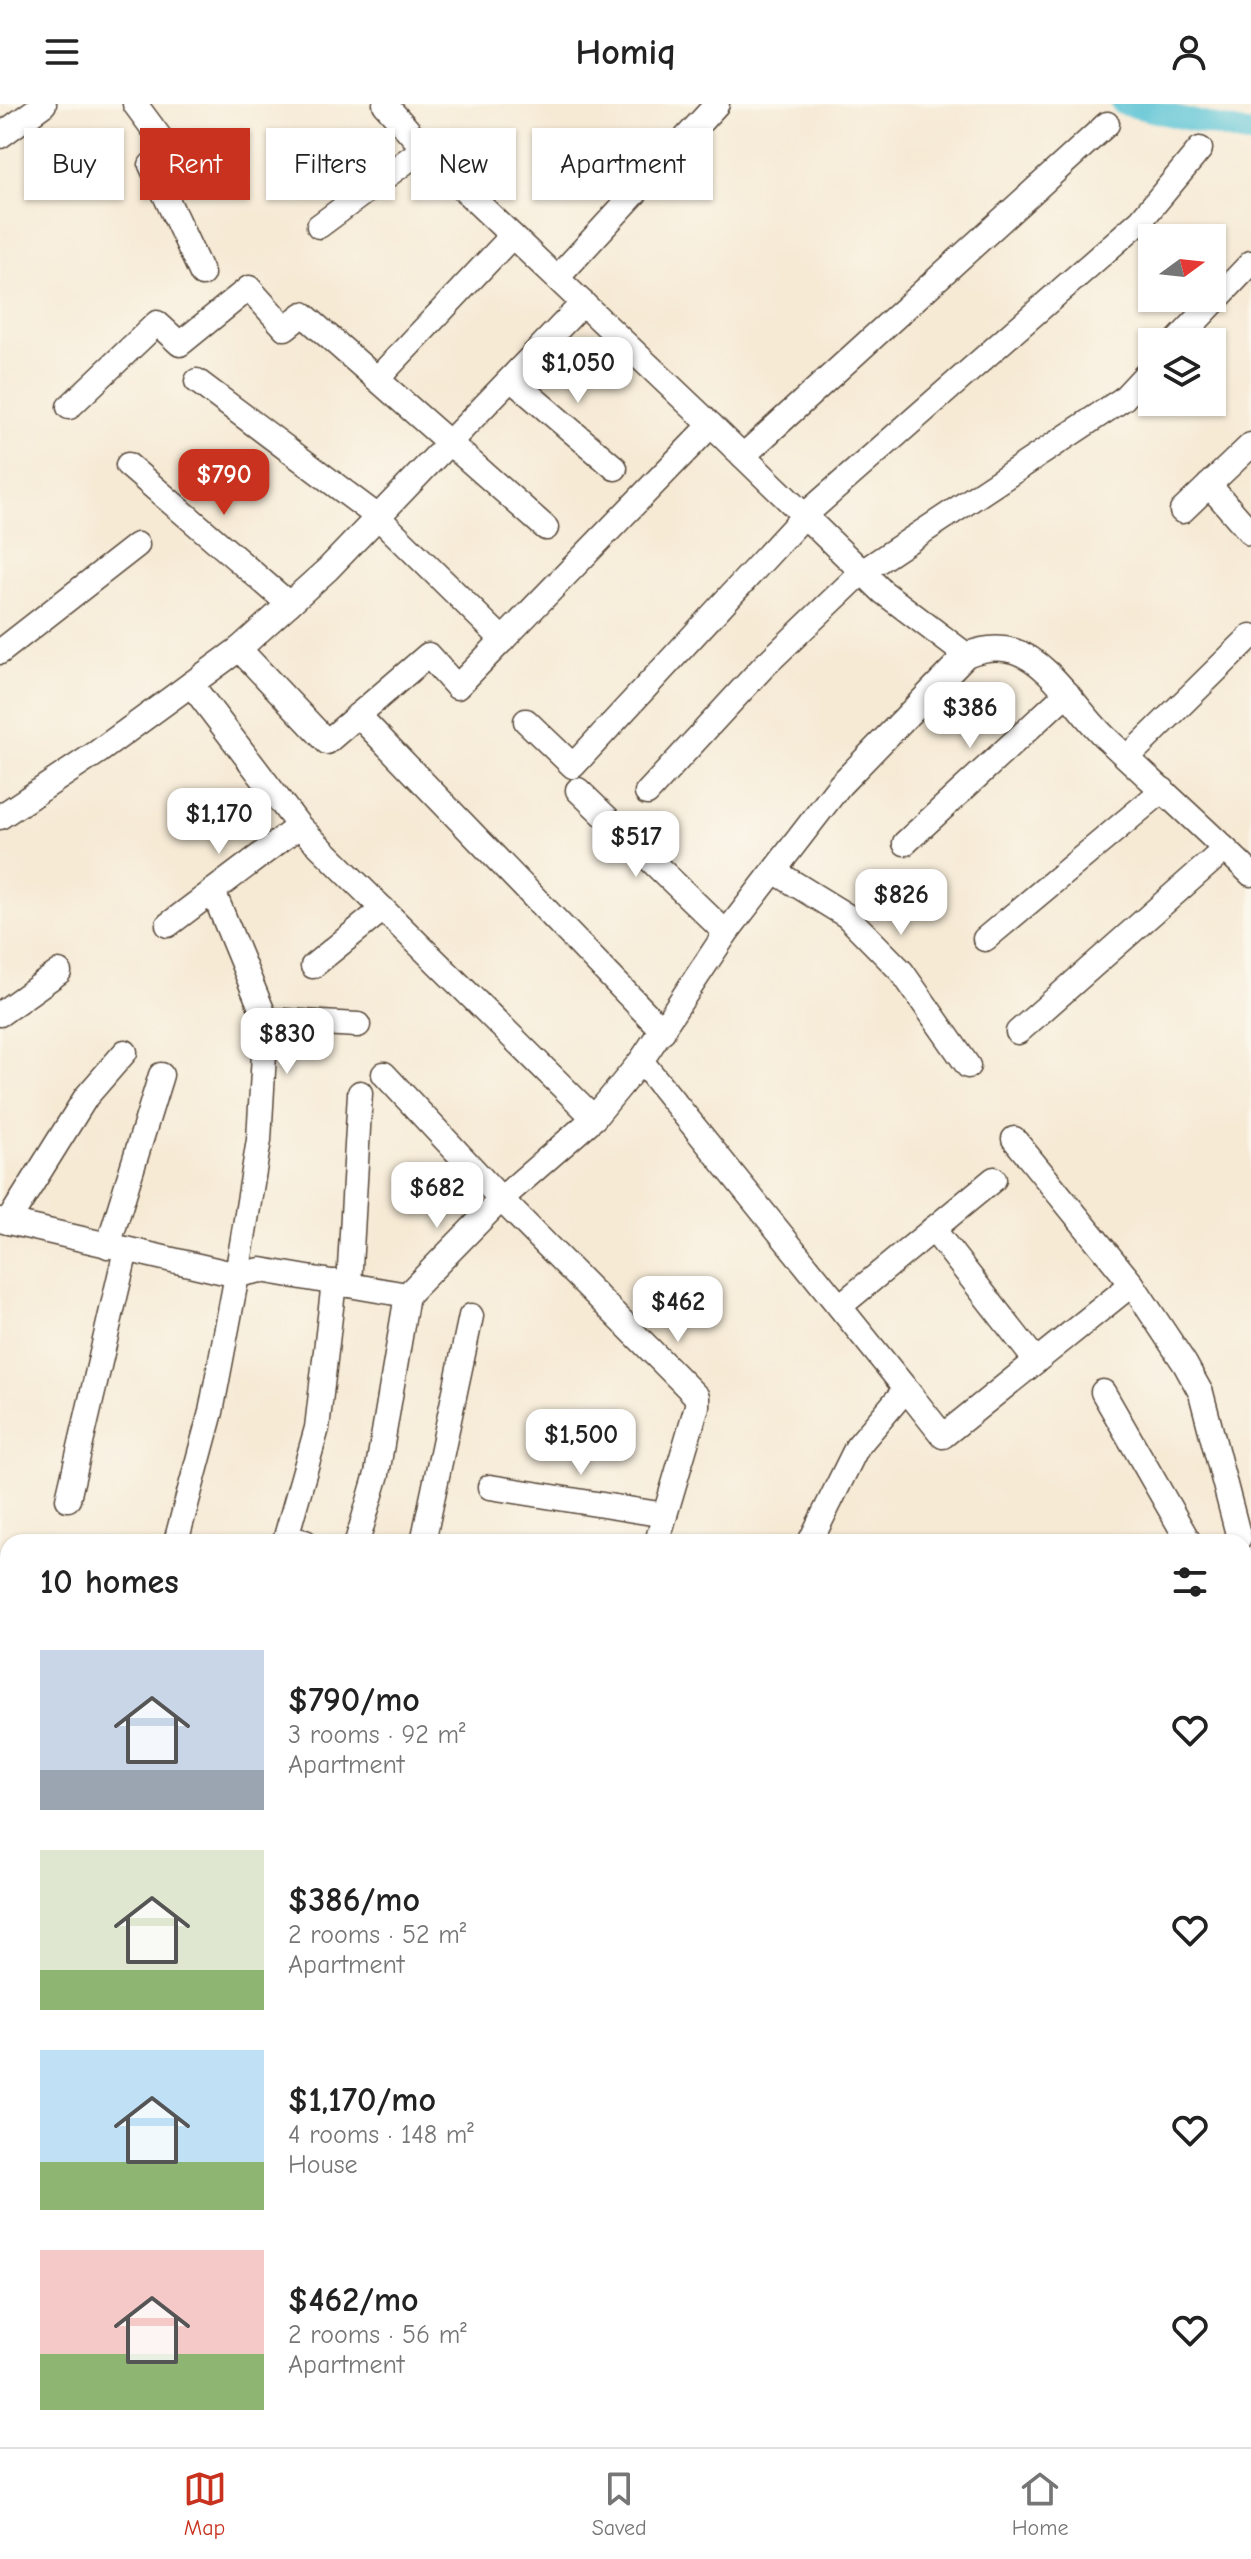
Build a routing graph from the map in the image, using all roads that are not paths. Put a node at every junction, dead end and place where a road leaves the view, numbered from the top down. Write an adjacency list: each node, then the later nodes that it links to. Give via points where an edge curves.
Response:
1 (44, 104): 7 (street)
2 (135, 104): 14 (street, via 169,150 151,165)
3 (385, 104): 6 (street)
4 (717, 104): 15 (street)
5 (1107, 124): 26 (street)
6 (411, 133)
7 (0, 136)
8 (1200, 149): 31 (street, via 1141,220)
9 (411, 158): 11 (street)
10 (474, 200): 12 (street)
11 (319, 226)
12 (512, 236): 15 (street); 18 (street)
13 (1251, 263): 17 (street)
14 (202, 274)
15 (557, 278): 16 (street)
16 (583, 303): 19 (street); 23 (street)
17 (1189, 328)
18 (377, 379): 22 (street, via 303,314 285,328 249,288 180,344 157,323); 24 (street)
19 (511, 379): 24 (street); 28 (street)
20 (197, 381): 32 (street)
21 (1138, 383): 36 (street, via 1123,399)
22 (69, 407)
23 (711, 425): 26 (street); 39 (street)
24 (449, 442): 32 (street); 33 (street)
25 (1251, 445): 29 (street)
26 (743, 456): 31 (street)
27 (128, 465): 37 (street)
28 (615, 468)
29 (1209, 485): 30 (street); 34 (street)
30 (1182, 511)
31 (804, 516): 36 (street); 46 (street, via 573,766)
32 (378, 517): 37 (street); 39 (street)
33 (546, 528)
34 (1251, 533)
35 (137, 545): 41 (street)
36 (862, 572): 42 (street); 50 (street, via 763,667)
37 (289, 604): 40 (street)
38 (1251, 636): 47 (street)
39 (503, 640): 45 (street, via 457,687 428,655)
40 (239, 649): 43 (street); 45 (street, via 327,742)
41 (0, 652)
42 (966, 655): 44 (street, via 983,648 1015,651); 55 (street, via 840,785)
43 (191, 684): 51 (street); 52 (street)
44 (1067, 693): 47 (street); 53 (street)
45 (358, 715): 67 (street)
46 (526, 721)
47 (1128, 757): 49 (street)
48 (578, 790): 60 (street)
49 (1163, 790): 54 (street); 61 (street)
50 (647, 793)
51 (0, 817)
52 (299, 826): 57 (street); 58 (street)
53 (905, 843)
54 (1225, 849): 56 (street); 68 (street)
55 (774, 871): 60 (street); 71 (street, via 847,916 902,972)
56 (1251, 874)
57 (213, 891): 59 (street); 65 (street)
58 (383, 909): 62 (street); 75 (street)
59 (168, 925)
60 (726, 933): 67 (street)
61 (985, 939)
62 (313, 966)
63 (59, 972): 64 (street)
64 (0, 1014)
65 (266, 1020): 66 (street); 82 (street, via 259,1140)
66 (358, 1025)
67 (663, 1031): 70 (street)
68 (1018, 1032)
69 (125, 1052): 79 (street, via 86,1097)
70 (641, 1061): 75 (street); 86 (street)
71 (968, 1066)
72 (384, 1074): 78 (street)
73 (161, 1075): 81 (street)
74 (360, 1093): 83 (street)
75 (594, 1118): 78 (street)
76 (1014, 1139): 84 (street)
77 (994, 1179): 80 (street)
78 (501, 1199): 85 (street); 93 (street, via 697,1397)
79 (4, 1221): 81 (street)
80 (933, 1229): 86 (street); 88 (street)
81 (117, 1248): 82 (street); 92 (street)
82 (237, 1275): 83 (street, via 261,1270); 94 (street, via 211,1412)
83 (341, 1284): 85 (street); 95 (street, via 317,1428)
84 (1132, 1284): 88 (street); 101 (street, via 1201,1393)
85 (407, 1295): 96 (street, via 377,1474)
86 (840, 1306): 89 (street)
87 (471, 1316): 97 (street)
88 (1036, 1361): 89 (street, via 943,1436)
89 (906, 1389): 99 (street, via 857,1447)
90 (1103, 1392): 100 (street)
91 (490, 1487): 93 (street)
92 (68, 1499)
93 (665, 1515): 98 (street)
94 (178, 1534)
95 (287, 1534)
96 (359, 1534)
97 (425, 1534)
98 (659, 1534)
99 (814, 1534)
100 (1184, 1534)
101 (1235, 1534)

